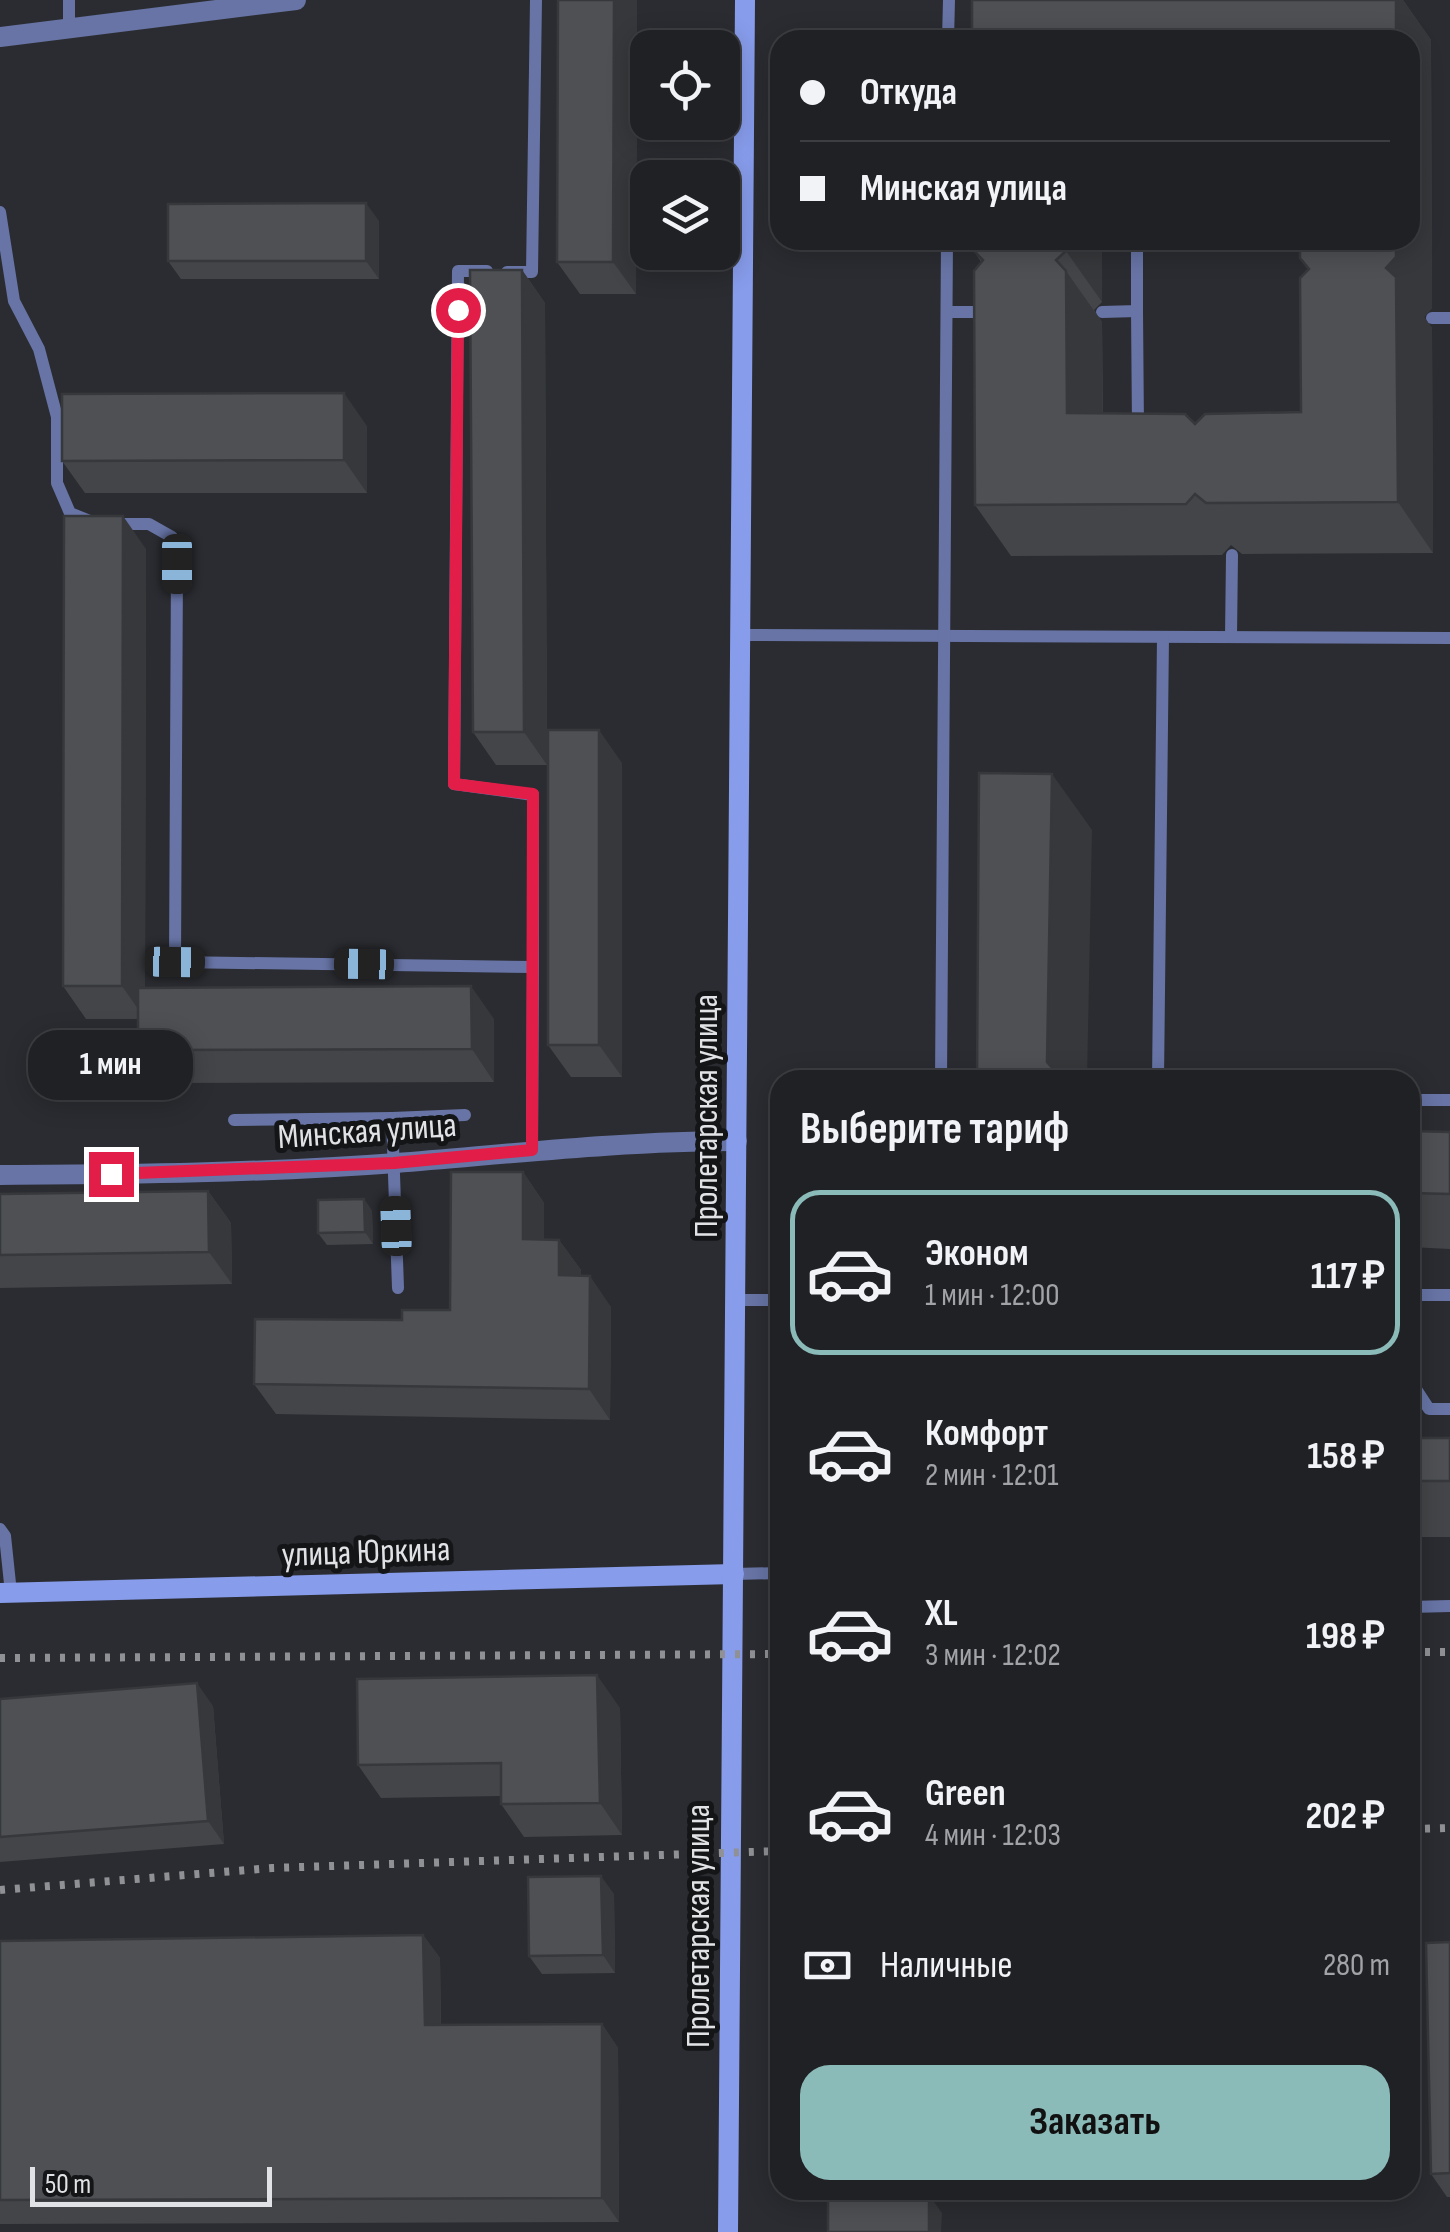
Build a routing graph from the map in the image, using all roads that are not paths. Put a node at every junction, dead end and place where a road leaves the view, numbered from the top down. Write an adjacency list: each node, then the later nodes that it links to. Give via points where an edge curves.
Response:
1 (70, 0): 6 (lane)
2 (296, 0): 6 (street)
3 (536, 0): 25 (lane, via 532,272 458,271 454,764 454,784 533,794)
4 (745, 0): 20 (main road, Пролетарская улица)
5 (949, 0): 7 (lane)
6 (69, 28): 8 (street)
7 (948, 30)
8 (0, 37)
9 (0, 212): 25 (lane, via 14,301 39,348 57,417 57,482 70,513 96,524 149,524 172,537 175,962)
10 (947, 250): 13 (lane)
11 (1137, 250): 12 (lane)
12 (1137, 311): 15 (lane); 18 (lane, via 1137,428)
13 (946, 312): 14 (lane); 21 (lane)
14 (1009, 312)
15 (1102, 312)
16 (1432, 318): 17 (lane)
17 (1450, 318)
18 (1156, 428)
19 (1232, 554): 23 (lane)
20 (740, 634): 21 (lane); 33 (main road, Пролетарская улица)
21 (943, 636): 22 (lane); 26 (lane)
22 (1163, 637): 23 (lane); 27 (lane)
23 (1231, 637): 24 (lane)
24 (1450, 638)
25 (533, 967): 34 (lane)
26 (940, 1070)
27 (1158, 1070)
28 (1420, 1100): 29 (lane)
29 (1450, 1100)
30 (465, 1115): 31 (lane)
31 (392, 1118): 32 (lane); 35 (lane)
32 (234, 1120)
33 (738, 1141): 34 (street, Минская улица); 40 (main road, Пролетарская улица)
34 (532, 1150): 35 (street, Минская улица)
35 (394, 1163): 36 (street, Минская улица); 37 (lane)
36 (0, 1175)
37 (398, 1288)
38 (1420, 1295): 39 (lane)
39 (1450, 1295)
40 (736, 1300): 41 (lane); 46 (main road, Пролетарская улица)
41 (770, 1300)
42 (1420, 1395): 43 (lane, via 1429,1409)
43 (1450, 1409)
44 (0, 1529): 47 (lane)
45 (770, 1573): 46 (lane)
46 (734, 1574): 47 (main road, улица Юркина); 50 (main road, Пролетарская улица)
47 (6, 1593)
48 (1420, 1606): 49 (lane)
49 (1450, 1606)
50 (728, 2232)

